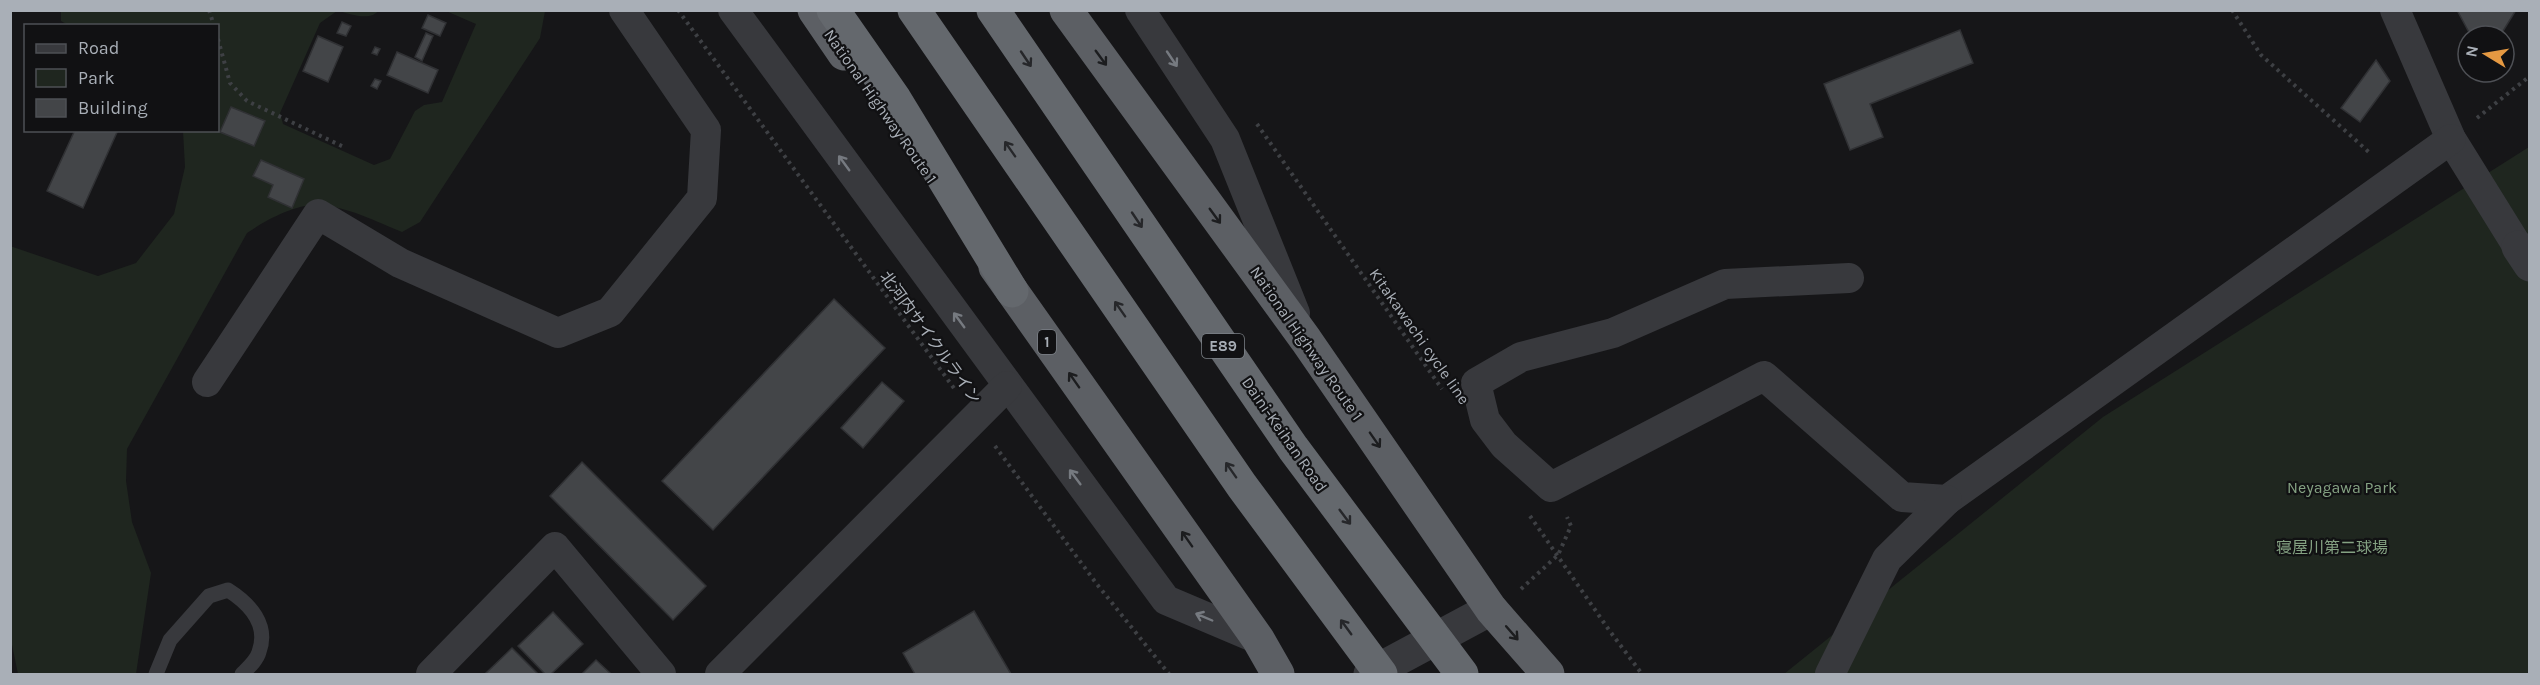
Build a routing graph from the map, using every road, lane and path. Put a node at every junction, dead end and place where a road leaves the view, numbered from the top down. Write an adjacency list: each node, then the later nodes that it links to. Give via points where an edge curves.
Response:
1 (624, 10): 22 (street, via 706,130 702,198 610,312 558,333 400,263 318,214)
2 (678, 10): 25 (path, 北河内サイクルライン)
3 (733, 10): 23 (street, one-way to 3)
4 (814, 10): 20 (highway, National Highway Route 1 / 1)
5 (833, 10): 20 (highway, via 895,99)
6 (914, 10): 40 (highway, one-way to 6, bridge, via 1242,486)
7 (993, 10): 41 (highway, Daini-Keihan Road / E89, one-way to 41, bridge, via 1293,448)
8 (1066, 10): 21 (highway, National Highway Route 1, one-way to 21)
9 (1140, 10): 21 (street, one-way to 21, via 1225,139)
10 (2232, 10): 17 (path, via 2261,56)
11 (2394, 10): 15 (street)
12 (219, 43): 16 (path, via 230,83 247,101)
13 (2529, 76): 15 (path)
14 (1253, 117): 24 (path, Kitakawachi cycle line)
15 (2451, 139): 17 (street); 18 (street)
16 (346, 148)
17 (2396, 177): 27 (street)
18 (2524, 256)
19 (1849, 278): 26 (street, via 1725,284 1613,333 1521,357 1476,383 1485,420 1504,445)
20 (1012, 291): 31 (highway, National Highway Route 1 / 1, one-way to 20)
21 (1306, 340): 30 (highway, National Highway Route 1, one-way to 30)
22 (207, 382)
23 (1007, 386): 25 (street); 31 (street, one-way to 23, via 1166,600)
24 (1442, 389)
25 (975, 418): 36 (street); 37 (path, 北河内サイクルライン)
26 (1551, 488): 27 (street, via 1764,376 1902,497); 29 (path, via 1571,526)
27 (1947, 500): 44 (street, via 1887,559)
28 (1524, 506): 29 (path)
29 (1557, 555): 30 (path, via 1527,584); 43 (path)
30 (1491, 609): 39 (street); 42 (highway, National Highway Route 1, one-way to 42)
31 (1258, 639): 38 (highway, National Highway Route 1 / 1)
32 (156, 675): 33 (lane, via 170,640 209,596 228,590 243,599 258,618 263,634 259,654)
33 (242, 675)
34 (431, 675): 35 (street, via 555,547)
35 (661, 675)
36 (720, 675)
37 (1169, 675)
38 (1278, 675)
39 (1370, 675)
40 (1381, 675)
41 (1462, 675)
42 (1548, 675)
43 (1642, 675)
44 (1830, 675)

